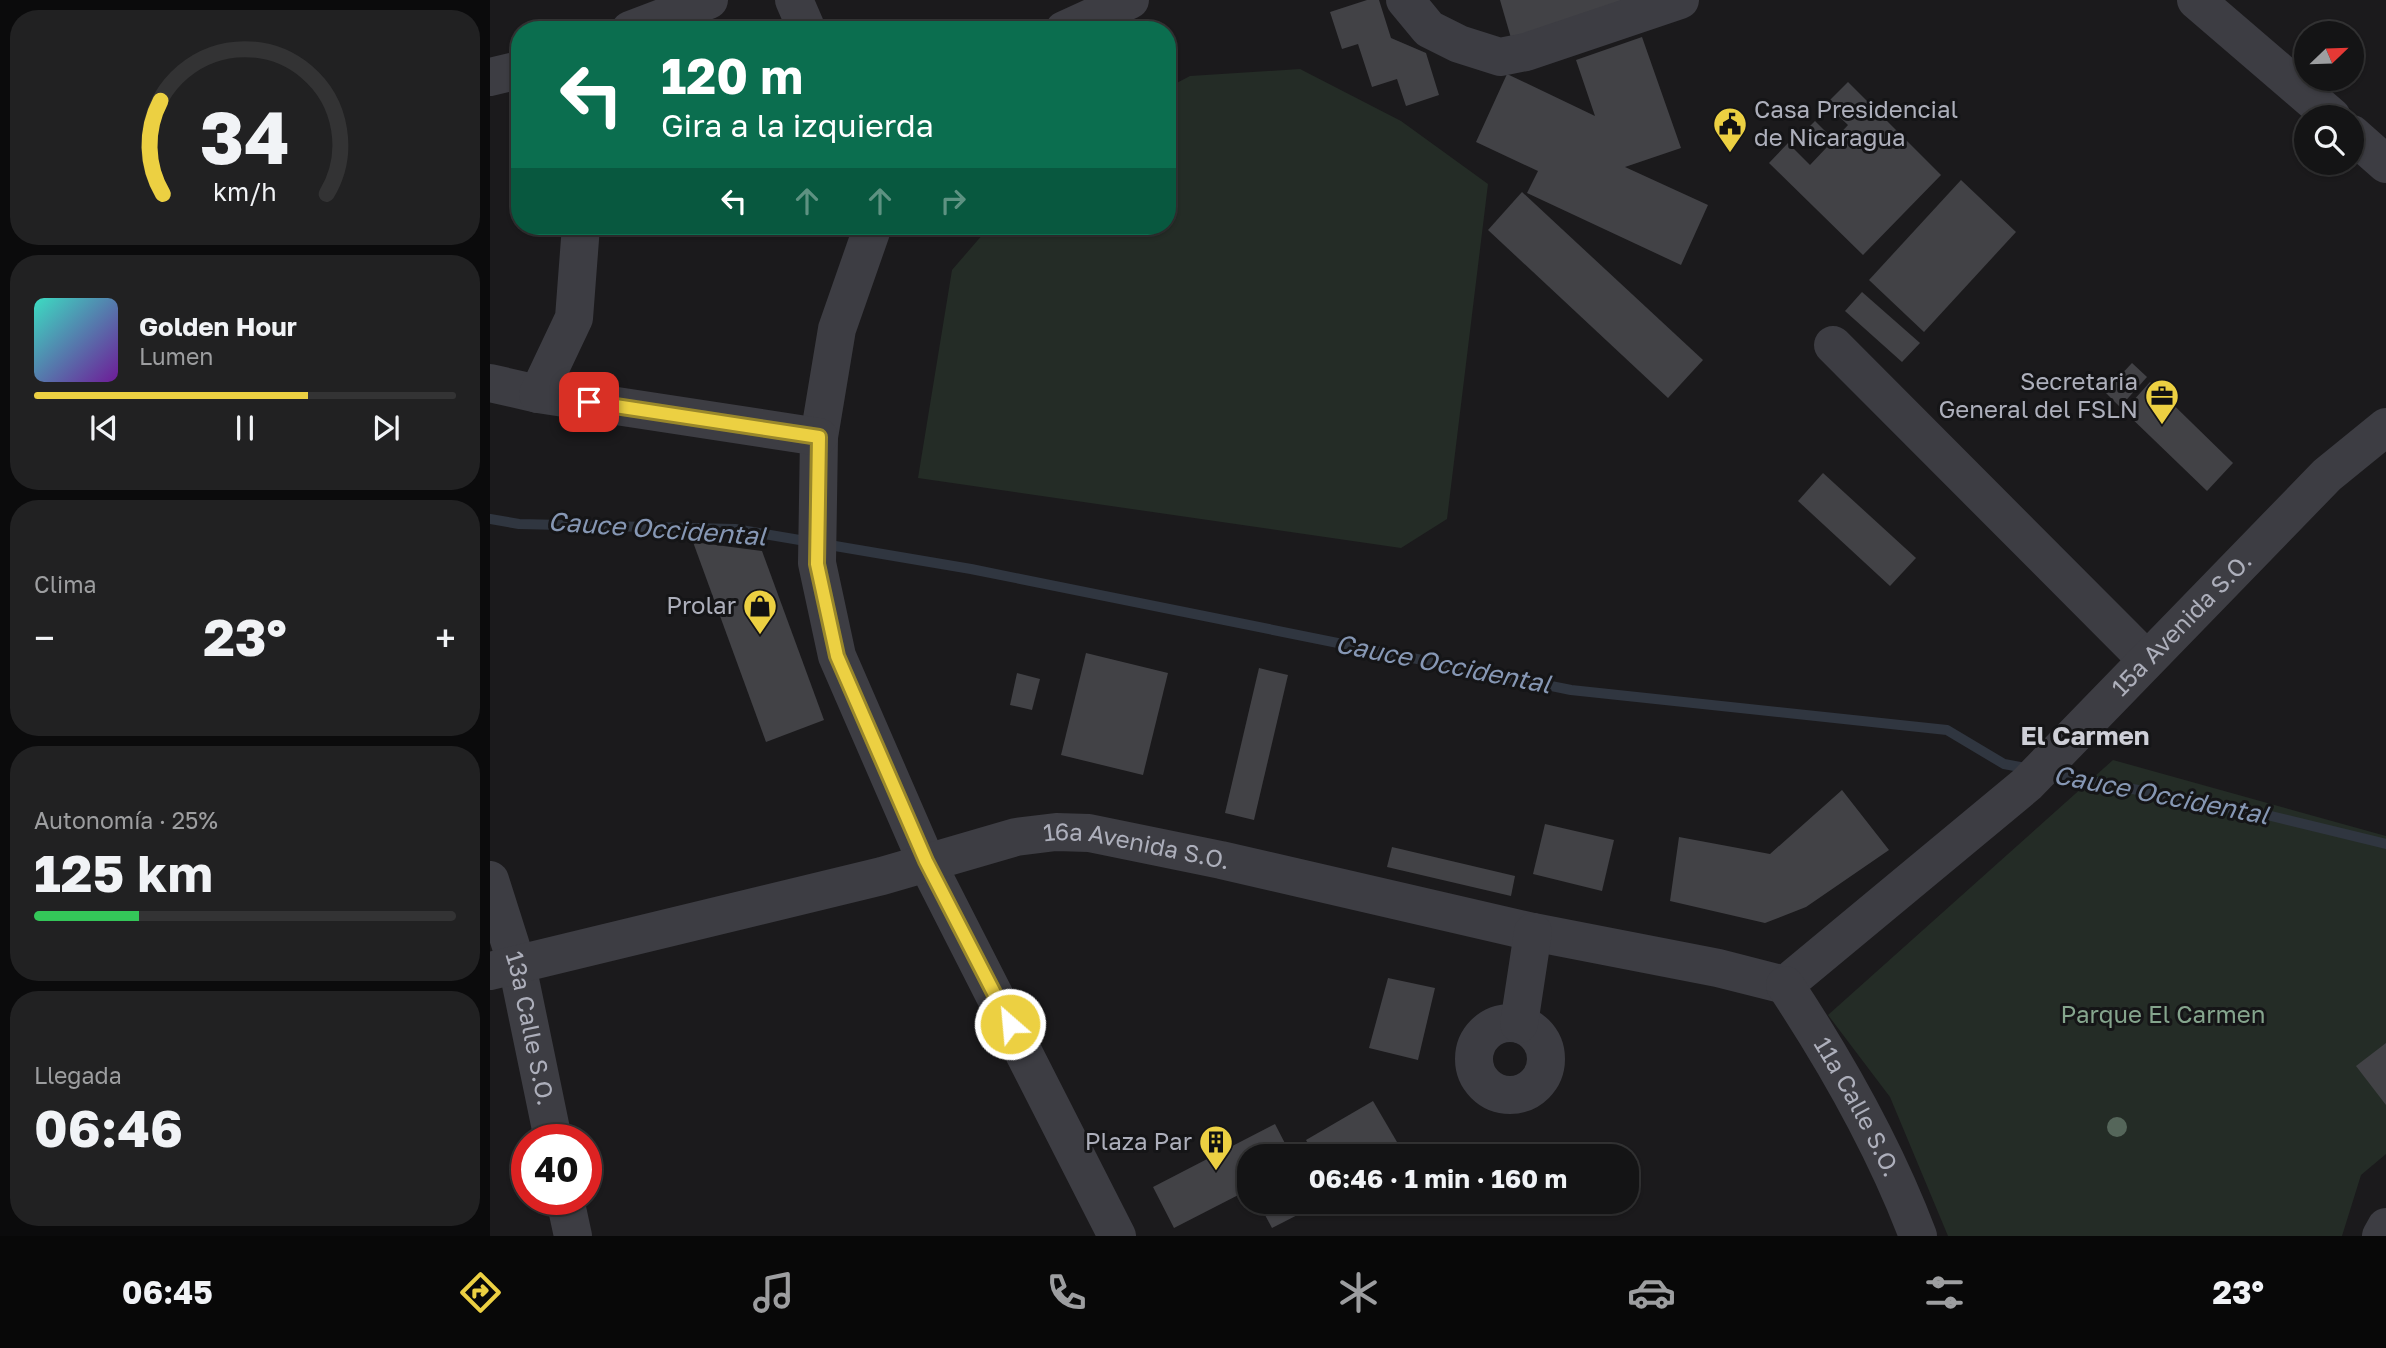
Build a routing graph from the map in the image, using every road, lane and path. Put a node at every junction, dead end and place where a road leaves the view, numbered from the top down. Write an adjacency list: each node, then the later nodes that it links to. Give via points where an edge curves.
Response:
1 (709, 0): 7 (street)
2 (794, 0): 8 (street)
3 (1130, 0): 9 (street)
4 (1405, 0): 5 (street, via 1429,29 1500,57)
5 (1679, 0)
6 (2196, 0): 12 (street)
7 (654, 21)
8 (803, 21)
9 (1084, 21)
10 (511, 71): 11 (street)
11 (490, 77)
12 (2318, 105)
13 (2364, 145): 14 (street)
14 (2386, 164)
15 (580, 235): 19 (street, via 574,318)
16 (870, 235): 21 (street, via 837,329)
17 (1833, 345): 22 (street)
18 (490, 383): 19 (street)
19 (538, 394): 21 (street)
20 (2386, 426): 22 (street, 15a Avenida S.O., via 2327,475)
21 (819, 437): 23 (street, via 817,564 837,656)
22 (2146, 659): 27 (street, 15a Avenida S.O., via 2027,784)
23 (926, 861): 25 (street, 16a Avenida S.O., via 1016,837 1089,834); 26 (street, 16a Avenida S.O., via 882,876); 33 (street)
24 (490, 880): 26 (street, 13a Calle S.O.)
25 (1533, 932): 27 (street, 16a Avenida S.O.); 28 (street)
26 (504, 968): 29 (street, 13a Calle S.O.)
27 (1785, 985): 34 (street, 11a Calle S.O., via 1853,1093)
28 (1519, 1024)
29 (549, 1124)
30 (568, 1215): 32 (street)
31 (2386, 1227): 35 (street)
32 (573, 1236)
33 (1117, 1236)
34 (1918, 1236)
35 (2381, 1236)

